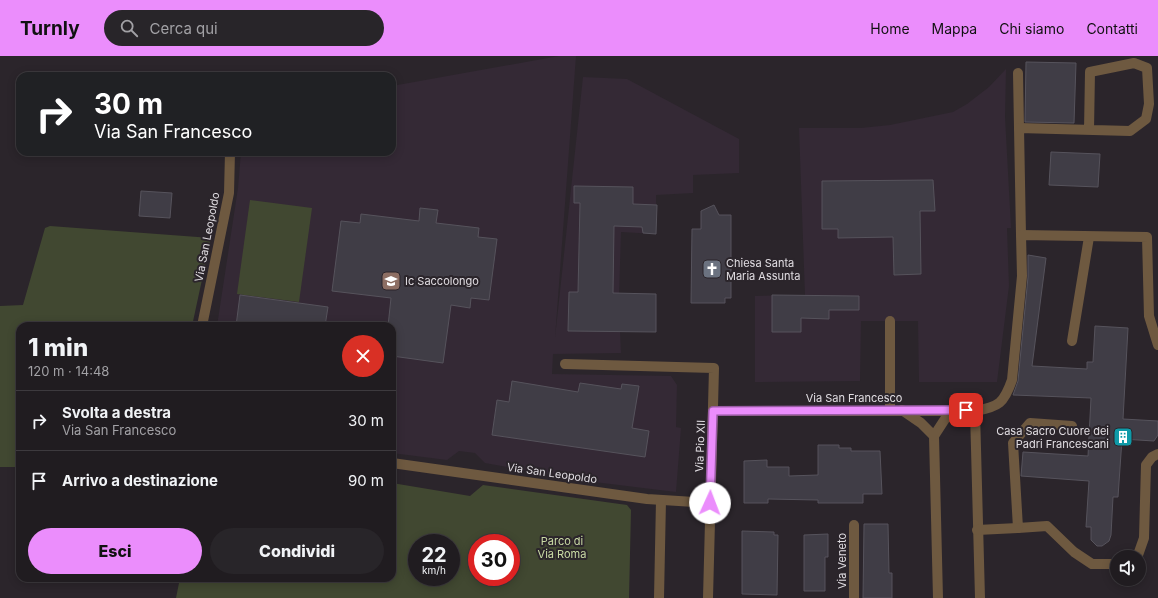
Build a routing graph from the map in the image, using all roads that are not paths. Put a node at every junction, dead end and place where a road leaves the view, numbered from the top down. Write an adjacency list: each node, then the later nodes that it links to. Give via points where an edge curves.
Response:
1 (1018, 73): 2 (street, Via San Francesco)
2 (1019, 128): 3 (street); 5 (street, Via San Francesco)
3 (1090, 130): 3 (street, via 1130,131 1146,119 1149,104 1147,68 1134,62 1090,72)
4 (230, 156): 8 (street, Via San Leopoldo, via 229,193)
5 (1022, 235): 6 (street); 16 (street, Via San Francesco, via 1022,276 1012,380 1006,397 999,404)
6 (1089, 237): 9 (street); 10 (street, via 1147,237 1149,316)
7 (890, 321): 12 (street)
8 (203, 322)
9 (1072, 341)
10 (1158, 345)
11 (565, 364): 15 (street, Via Pio XII, via 714,368)
12 (890, 410): 13 (street, Via San Francesco); 15 (street, Via San Francesco)
13 (902, 410): 14 (street, Via San Francesco); 18 (street)
14 (957, 410): 16 (street, Via San Francesco); 18 (street, via 945,419)
15 (713, 411): 22 (street, Via Pio XII)
16 (975, 411): 25 (street)
17 (1072, 426): 24 (street, via 1030,423 1014,443)
18 (934, 436): 31 (street)
19 (1158, 454): 26 (street, via 1146,465 1144,538)
20 (396, 464): 21 (street, Via San Leopoldo)
21 (661, 500): 22 (street, Via San Leopoldo); 28 (street)
22 (710, 503): 29 (street, Via Pio XII)
23 (854, 525): 30 (street, Via Veneto)
24 (1018, 528): 25 (street); 27 (street, via 1046,526 1074,552 1092,564)
25 (977, 530): 32 (street)
26 (1140, 550)
27 (1110, 564)
28 (659, 598)
29 (708, 598)
30 (854, 598)
31 (938, 598)
32 (980, 598)

